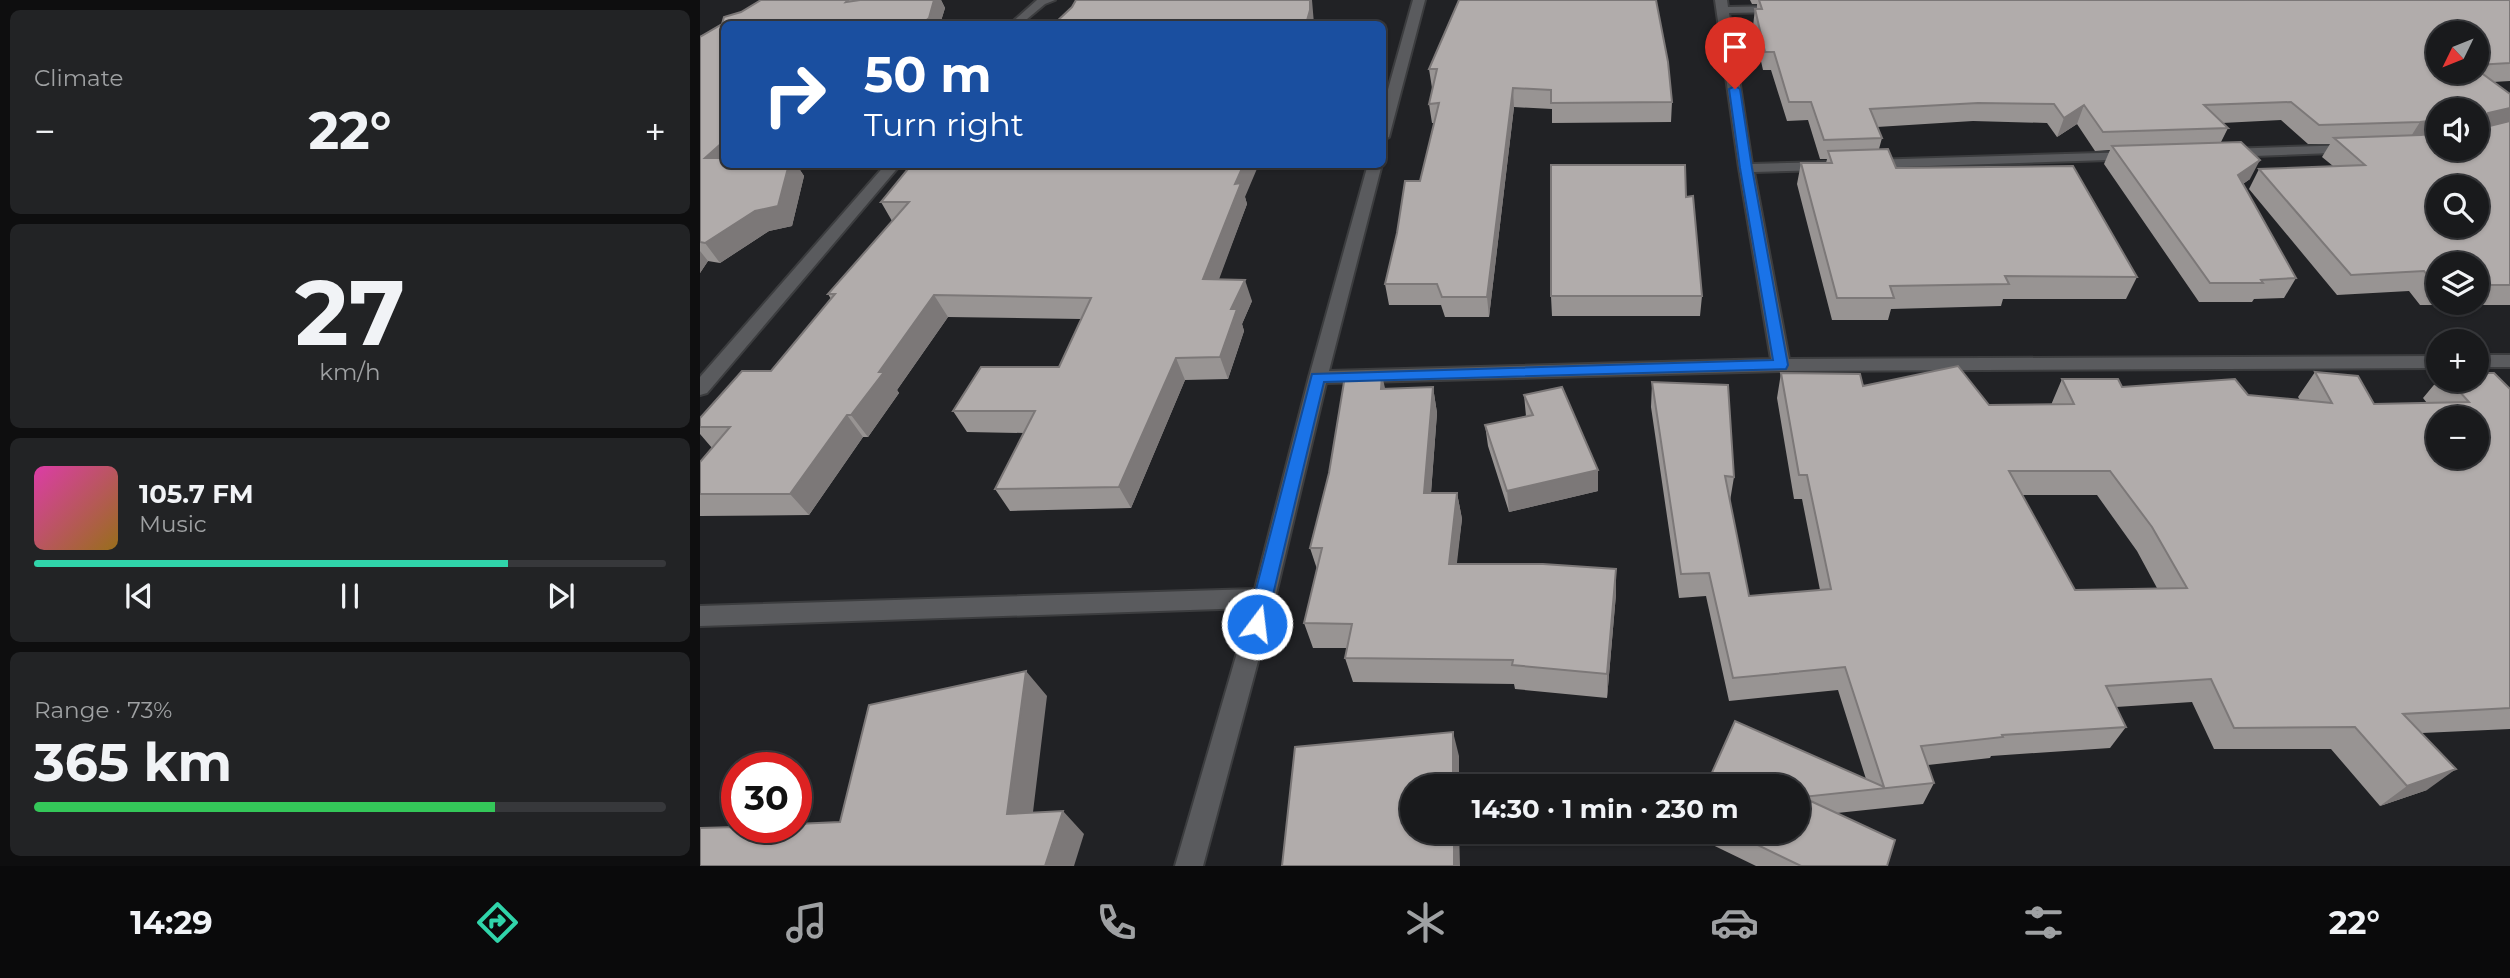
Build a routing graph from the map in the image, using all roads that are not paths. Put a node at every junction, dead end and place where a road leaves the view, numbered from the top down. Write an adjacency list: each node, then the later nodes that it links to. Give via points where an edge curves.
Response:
1 (1049, 0): 5 (street)
2 (1419, 0): 6 (street)
3 (1723, 5): 4 (street); 12 (street)
4 (1792, 9)
5 (1019, 21)
6 (1386, 122)
7 (2367, 149): 8 (street)
8 (2215, 154)
9 (2146, 156): 12 (street)
10 (891, 168): 18 (street)
11 (1374, 168): 17 (street)
12 (1746, 168): 16 (street)
13 (2489, 361): 14 (street)
14 (2510, 361)
15 (2426, 362): 16 (street)
16 (1781, 365): 17 (street)
17 (1318, 377): 19 (street)
18 (700, 388)
19 (1264, 598): 20 (street); 21 (street)
20 (700, 616)
21 (1189, 866)

